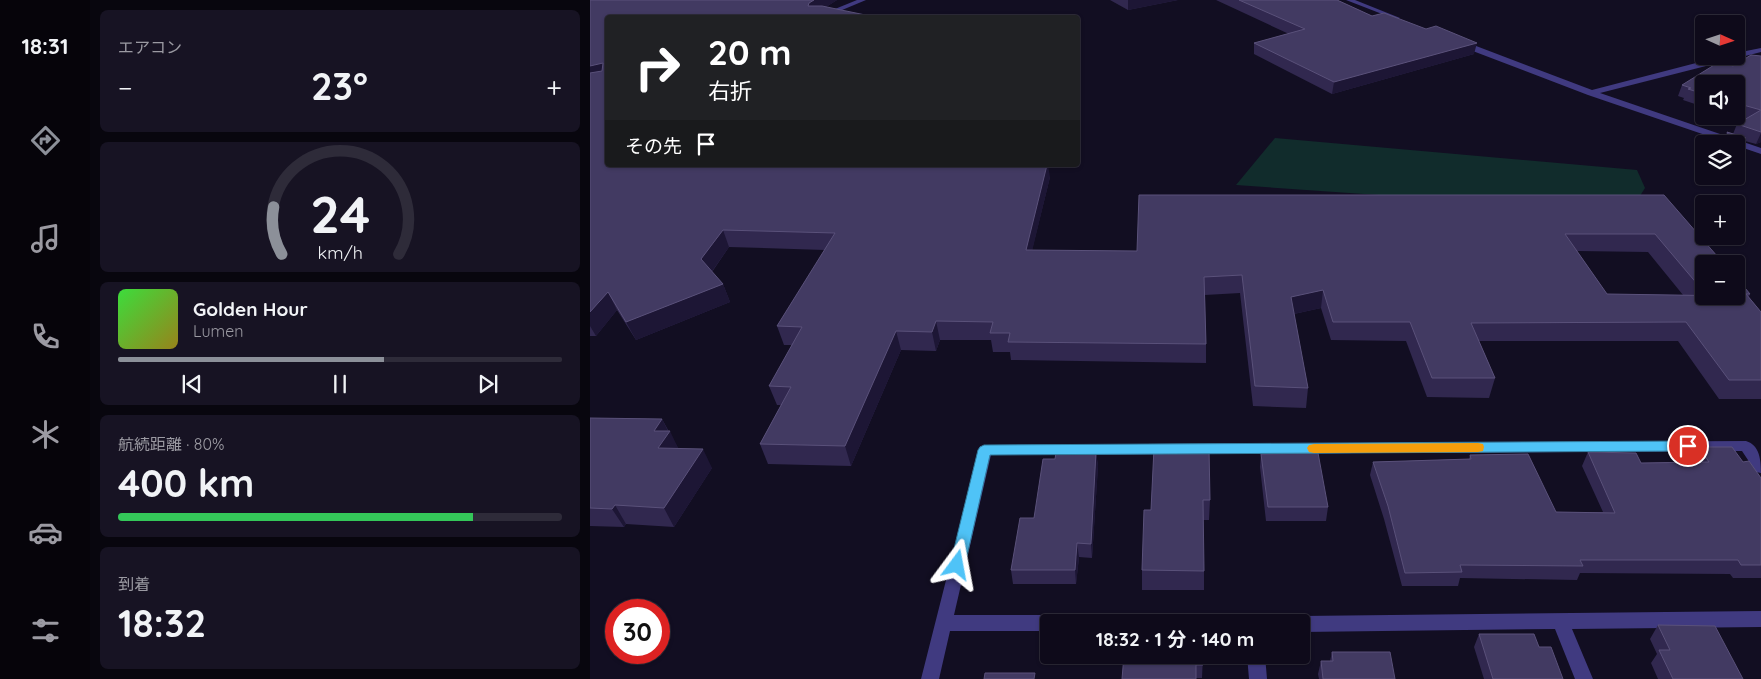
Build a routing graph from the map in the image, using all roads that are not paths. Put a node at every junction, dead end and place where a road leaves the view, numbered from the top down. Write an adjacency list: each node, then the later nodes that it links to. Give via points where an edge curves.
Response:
1 (863, 0): 3 (street)
2 (1349, 0): 4 (street)
3 (824, 15)
4 (1404, 21)
5 (1449, 38): 11 (street)
6 (1761, 50): 7 (street)
7 (1745, 54)
8 (1745, 60): 9 (street)
9 (1752, 62)
10 (1700, 65): 11 (street)
11 (1591, 94): 12 (street)
12 (1761, 151)
13 (1761, 468): 16 (street, via 1746,446 984,450)
14 (1761, 619): 15 (street)
15 (1560, 620): 18 (street); 22 (street)
16 (944, 623): 17 (street); 20 (street)
17 (1040, 623)
18 (1310, 624)
19 (1257, 664): 21 (street)
20 (930, 679)
21 (1258, 679)
22 (1584, 679)

